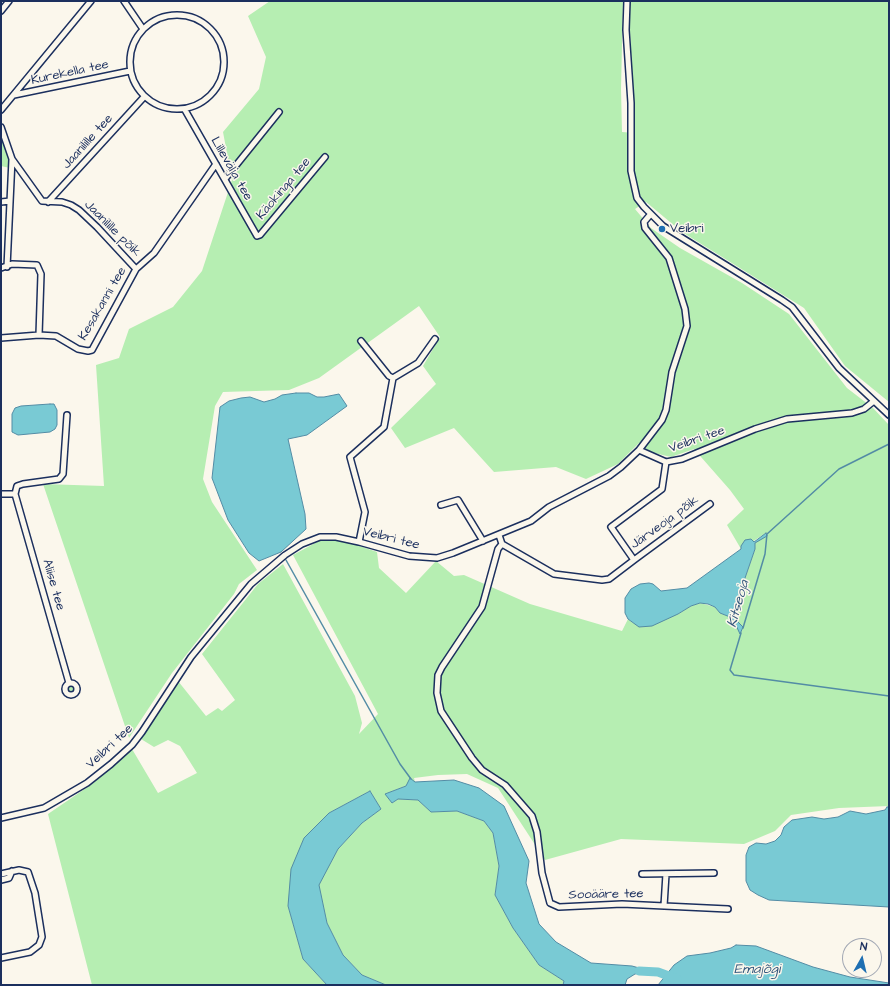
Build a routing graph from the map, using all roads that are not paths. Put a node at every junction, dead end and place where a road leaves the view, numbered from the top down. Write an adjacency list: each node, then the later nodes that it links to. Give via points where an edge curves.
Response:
1 (9, 1): 5 (street)
2 (91, 1): 8 (street)
3 (124, 1): 6 (street)
4 (627, 1): 21 (street, via 631,171 637,198)
5 (1, 11)
6 (143, 29): 7 (street, via 131,49); 11 (street, via 162,18 184,16 202,22 220,42 224,68 219,85 207,99)
7 (130, 71): 8 (street, Kurekella tee); 9 (street, via 135,85)
8 (14, 95): 10 (street)
9 (144, 96): 11 (street, via 162,108); 20 (street, Jaanilille tee)
10 (1, 110)
11 (185, 110): 16 (street, Lillevälja tee)
12 (279, 112): 17 (street)
13 (1, 127): 15 (street)
14 (325, 157): 22 (street, Käokinga tee)
15 (12, 159): 18 (street); 20 (street, via 42,201)
16 (216, 164): 17 (street, Lillevälja tee); 25 (street, Kesakanni tee, via 154,253)
17 (225, 179): 22 (street, Lillevälja tee, via 257,236)
18 (10, 201): 19 (street); 23 (street)
19 (1, 202)
20 (48, 202): 25 (street, Jaanilille põik, via 67,204 79,210)
21 (650, 215): 31 (street, via 671,232 792,307 839,368); 34 (street, via 644,222 645,228 669,258 685,309 687,326 676,356 666,410 662,420)
22 (260, 235)
23 (7, 267): 24 (street); 26 (street, via 12,264 37,265 42,274)
24 (1, 268)
25 (136, 269): 26 (street, Kesakanni tee, via 92,350 84,351 56,336)
26 (40, 335): 27 (street, Kesakanni tee)
27 (1, 338)
28 (435, 338): 30 (street, via 418,363)
29 (361, 341): 30 (street)
30 (393, 378): 42 (street, via 384,427 350,457 365,512)
31 (874, 401): 33 (street); 35 (street, Veibri tee, via 864,409 852,413 787,419 755,429 682,459)
32 (67, 415): 37 (street, via 63,474 59,479 17,486)
33 (889, 415)
34 (639, 450): 35 (street, Veibri tee); 40 (street, Veibri tee, via 609,476 549,507 531,521)
35 (666, 462): 44 (street, via 662,489 611,527)
36 (1, 494): 37 (street)
37 (15, 494): 45 (street, Aliise tee)
38 (710, 504): 44 (street, Järveoja põik)
39 (441, 505): 41 (street, via 458,500)
40 (500, 535): 41 (street, Veibri tee); 43 (street)
41 (483, 541): 42 (street, Veibri tee, via 437,558 396,553)
42 (359, 542): 46 (street, Veibri tee, via 336,537 320,537 302,544 285,555 251,584 200,646 142,732 122,755 87,783 44,808)
43 (502, 544): 44 (street, Järveoja põik, via 560,576 609,579); 53 (street, Sooääre tee, via 498,549 482,608 462,634 438,675 437,693 441,711 477,765 505,784 532,816 550,903 559,907 622,904)
44 (634, 560)
45 (69, 683)
46 (1, 818)
47 (12, 871): 49 (street); 52 (street, via 9,878); 55 (street, via 28,872 35,893 42,937 39,945 30,952)
48 (714, 873): 51 (street)
49 (1, 874)
50 (642, 874): 51 (street)
51 (666, 874): 53 (street)
52 (1, 880)
53 (664, 906): 54 (street, Sooääre tee)
54 (728, 909)
55 (1, 958)

